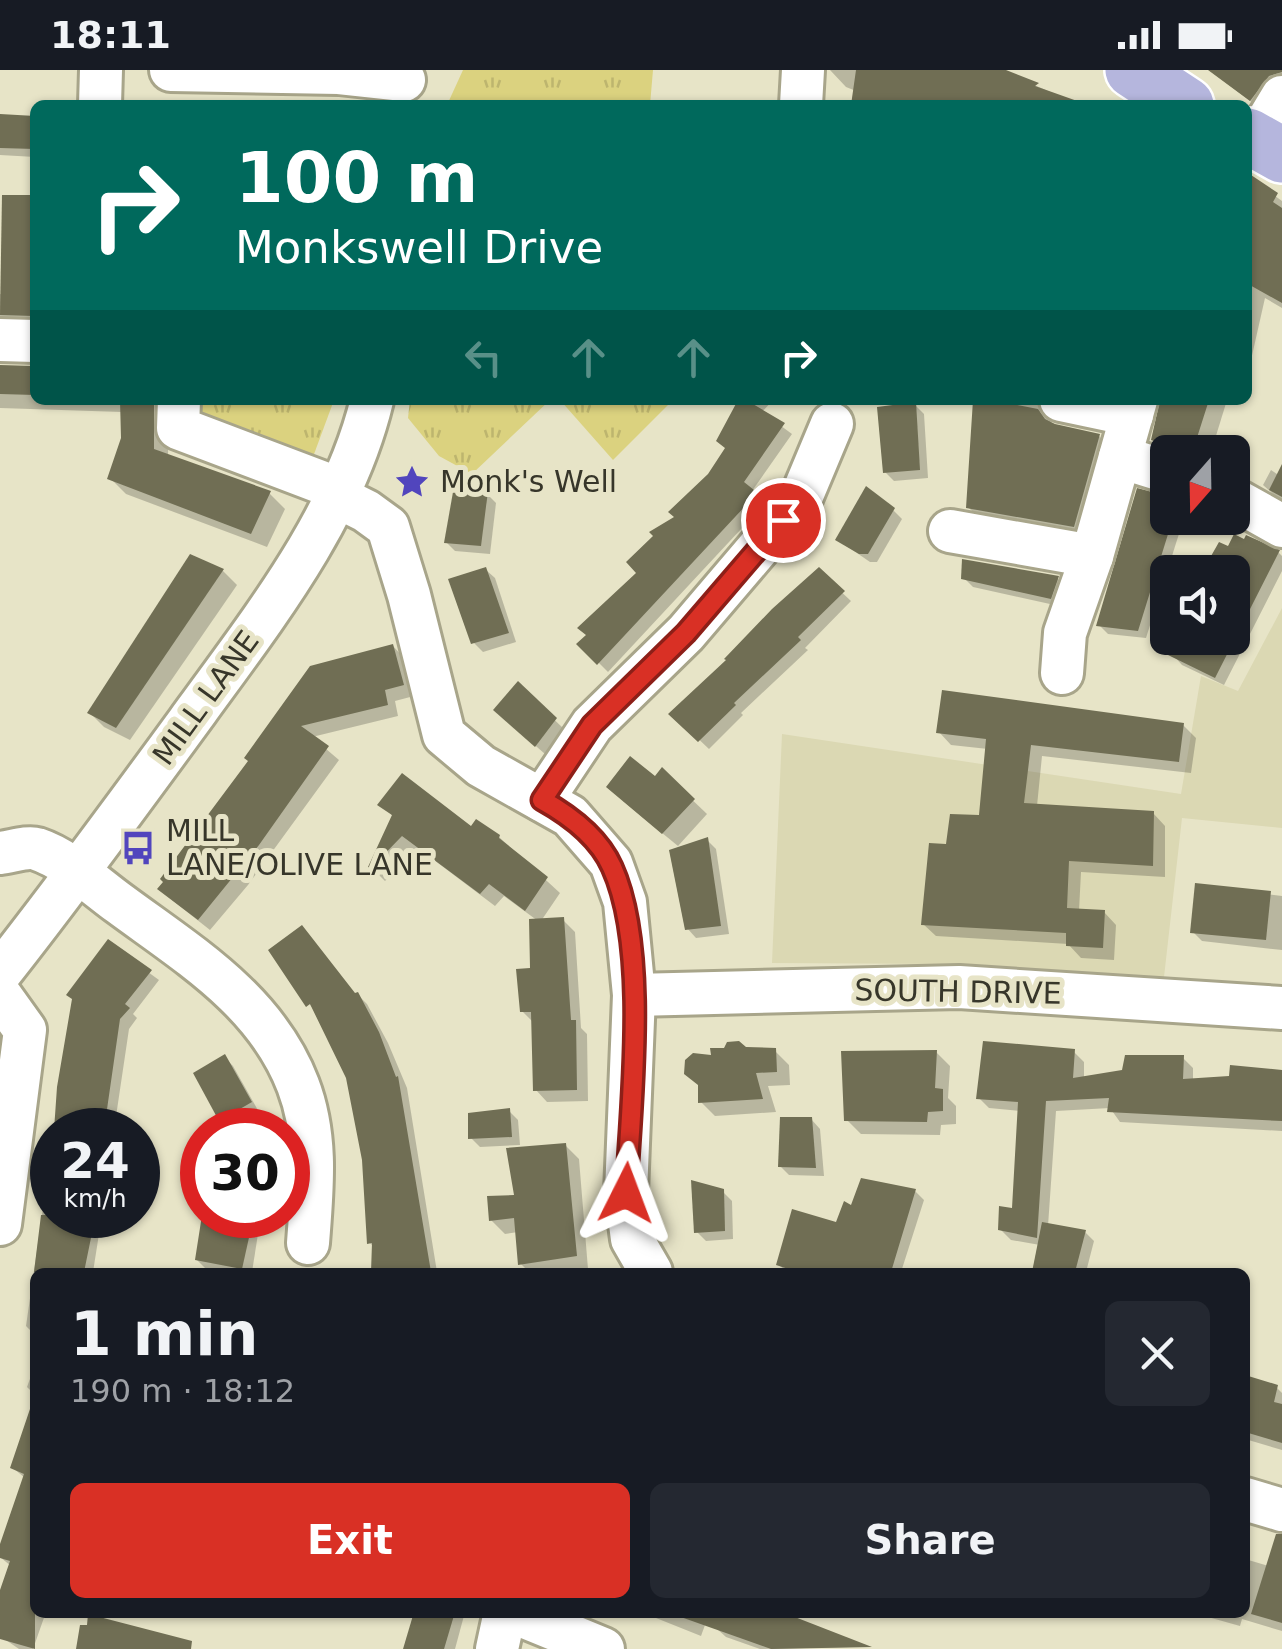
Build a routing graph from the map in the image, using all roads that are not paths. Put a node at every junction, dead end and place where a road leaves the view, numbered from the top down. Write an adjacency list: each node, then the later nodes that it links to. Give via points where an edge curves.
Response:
1 (100, 70): 5 (street)
2 (172, 70): 4 (street, via 339,72)
3 (803, 70): 6 (street)
4 (404, 85)
5 (100, 100)
6 (801, 100)
7 (0, 340): 8 (street)
8 (30, 341)
9 (179, 405): 15 (street, via 178,428)
10 (371, 405): 15 (street, MILL LANE)
11 (1134, 407): 13 (street)
12 (832, 424): 21 (street, via 801,498 686,633 592,725)
13 (1120, 457): 14 (street); 19 (street)
14 (1150, 466)
15 (337, 492): 21 (street, via 388,527 444,735 481,766); 23 (street, MILL LANE, via 278,599)
16 (1250, 508): 17 (street)
17 (1282, 526)
18 (950, 531): 19 (street)
19 (1092, 556): 20 (street, via 1065,633)
20 (1062, 673)
21 (542, 800): 26 (street, via 570,816 611,863 625,902)
22 (0, 853): 23 (street, via 35,848)
23 (78, 873): 24 (street, MILL LANE); 29 (street, via 229,987 265,1024 308,1116 314,1164)
24 (0, 973)
25 (0, 995): 28 (street, via 25,1030)
26 (634, 995): 27 (street, SOUTH DRIVE, via 959,987); 30 (street, via 626,1193 632,1239)
27 (1282, 1008)
28 (0, 1224)
29 (308, 1243)
30 (648, 1268)
31 (1250, 1500): 32 (street)
32 (1282, 1510)
33 (504, 1618): 35 (street)
34 (528, 1618): 36 (street)
35 (496, 1649)
36 (603, 1649)

